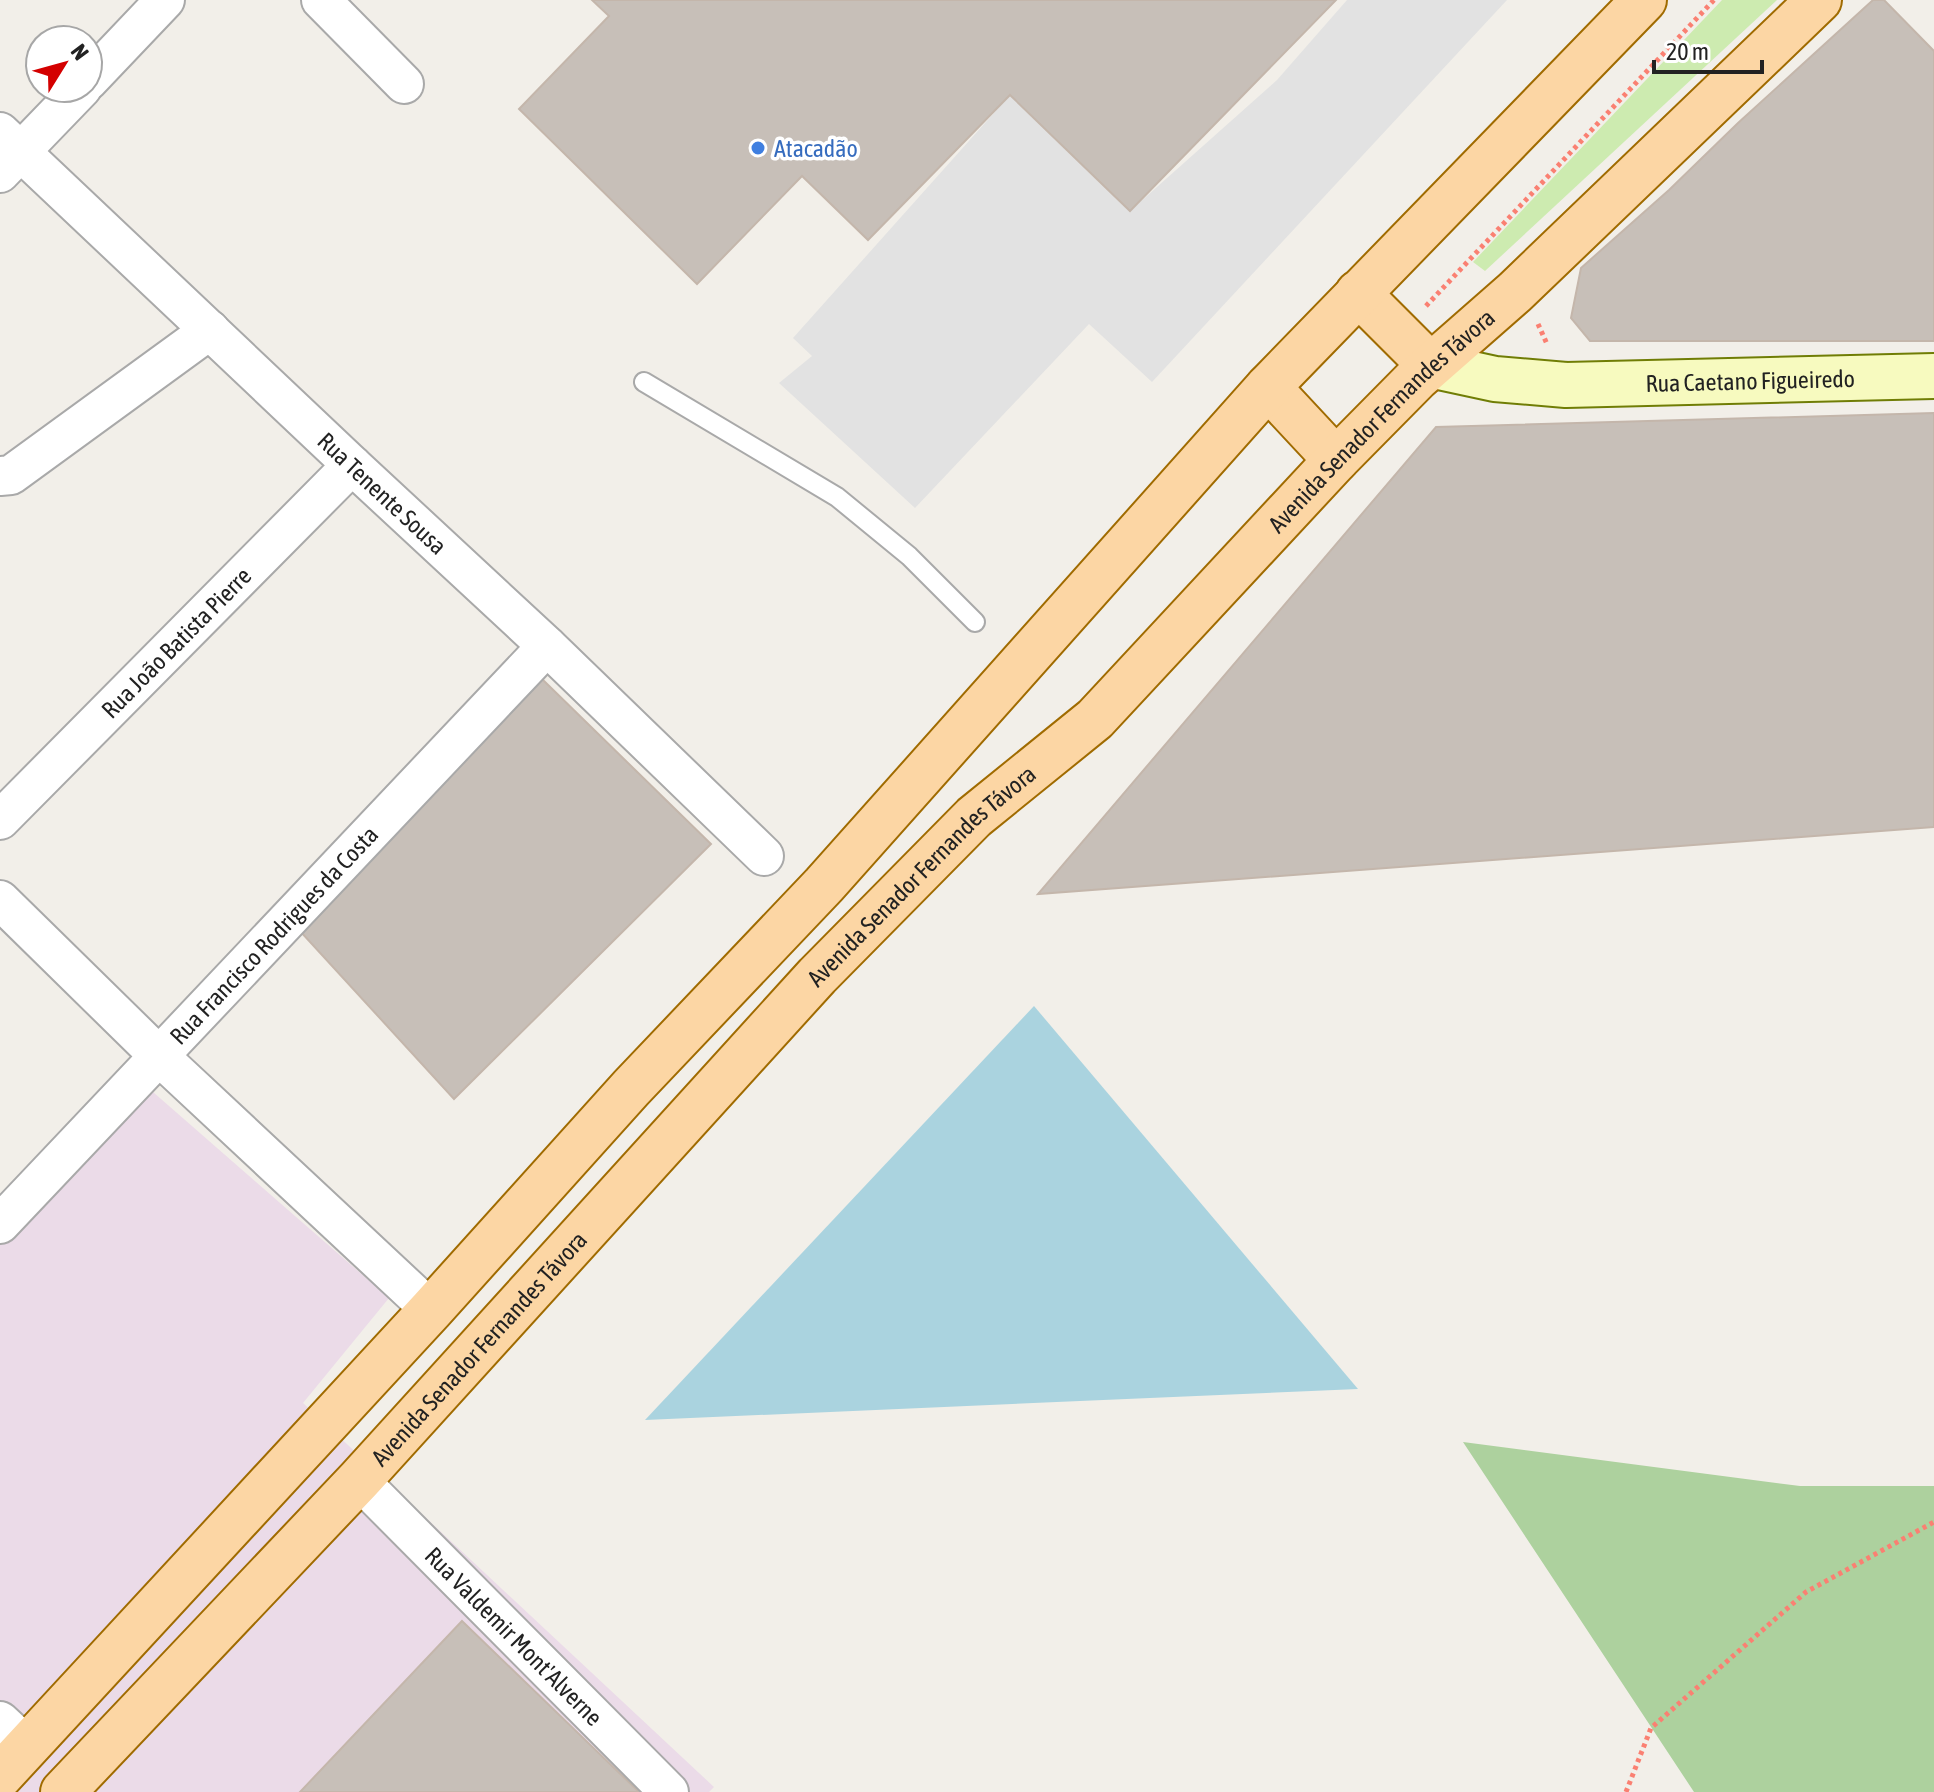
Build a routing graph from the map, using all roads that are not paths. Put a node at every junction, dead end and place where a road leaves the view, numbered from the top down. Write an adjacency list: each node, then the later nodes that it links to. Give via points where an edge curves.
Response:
1 (165, 0): 5 (street)
2 (321, 0): 6 (street)
3 (1644, 0): 9 (main road)
4 (1819, 0): 11 (main road, Avenida Senador Fernandes Távora, via 1515,292)
5 (104, 64)
6 (404, 84)
7 (63, 104): 8 (street)
8 (7, 152): 10 (street, Rua Tenente Sousa)
9 (1358, 293): 11 (main road); 14 (main road)
10 (210, 330): 16 (street, Rua Tenente Sousa); 17 (street)
11 (1430, 365): 12 (main road, Rua Caetano Figueiredo, via 1495,379 1566,385); 15 (main road, Avenida Senador Fernandes Távora)
12 (1934, 376)
13 (644, 382): 18 (lane, via 837,497 909,556)
14 (1268, 387): 15 (main road); 25 (main road, via 824,885)
15 (1336, 460): 26 (main road, Avenida Senador Fernandes Távora, via 1095,719 974,817 817,976)
16 (352, 465): 19 (street, Rua Tenente Sousa); 20 (street, Rua João Batista Pierre)
17 (5, 476)
18 (975, 622)
19 (547, 646): 21 (street, Rua Tenente Sousa); 23 (street, Rua Francisco Rodrigues da Costa)
20 (0, 820)
21 (764, 856)
22 (0, 900): 23 (street)
23 (159, 1056): 24 (street, Rua Francisco Rodrigues da Costa); 25 (street)
24 (0, 1224)
25 (431, 1310): 27 (main road)
26 (359, 1480): 28 (main road, Avenida Senador Fernandes Távora); 29 (street, Rua Valdemir Mont'Alverne)
27 (9, 1748)
28 (63, 1792)
29 (669, 1792)

